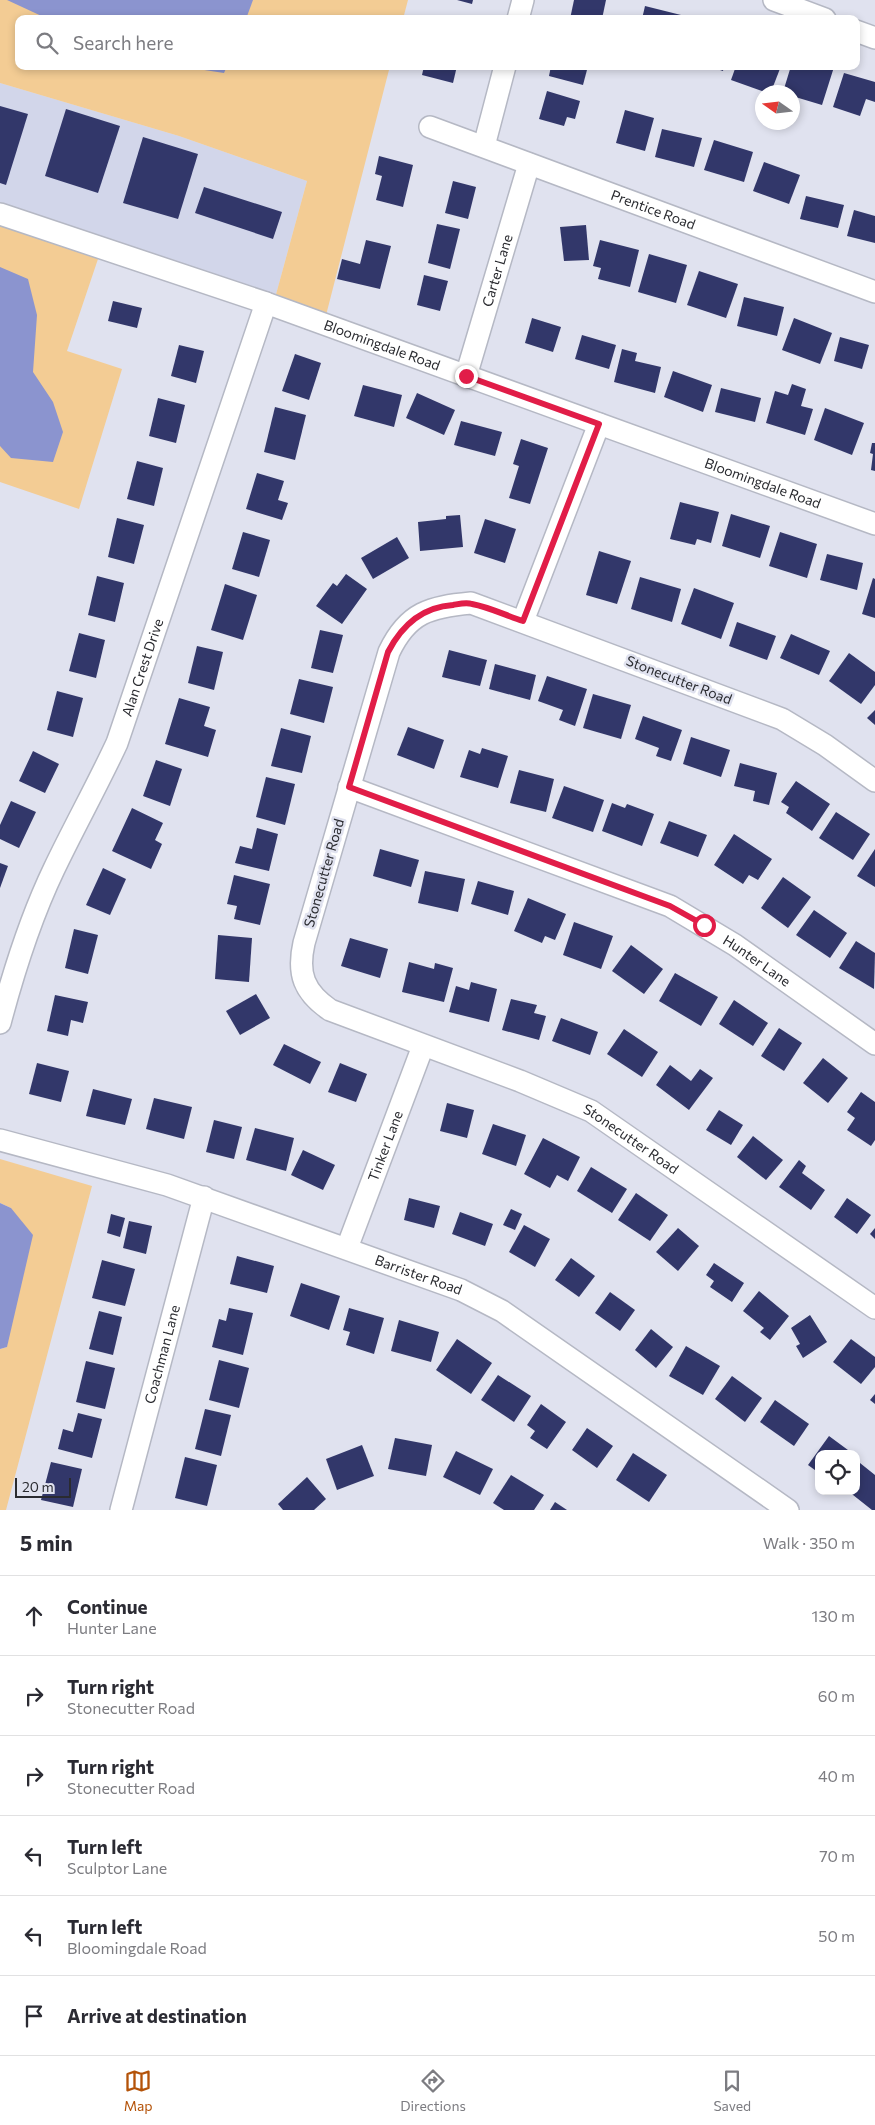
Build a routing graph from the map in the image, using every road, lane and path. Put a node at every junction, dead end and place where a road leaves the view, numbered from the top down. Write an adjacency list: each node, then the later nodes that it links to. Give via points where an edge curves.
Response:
1 (523, 0): 3 (street)
2 (774, 0): 4 (street)
3 (519, 15)
4 (813, 15)
5 (860, 32): 6 (street)
6 (875, 38)
7 (504, 70): 9 (street)
8 (430, 127): 9 (street, Prentice Road)
9 (484, 146): 10 (street, Prentice Road)
10 (529, 164): 12 (street, Prentice Road); 14 (street, Carter Lane)
11 (0, 214): 13 (street, Bloomingdale Road)
12 (875, 292)
13 (266, 304): 14 (street, Bloomingdale Road); 20 (street, Alan Crest Drive, via 116,743 33,918)
14 (466, 376): 15 (street, Bloomingdale Road)
15 (599, 424): 16 (street, Bloomingdale Road); 17 (street)
16 (875, 524)
17 (523, 621): 18 (street, Stonecutter Road, via 782,719); 19 (street, Stonecutter Road, via 471,603 440,606 410,622 388,652)
18 (875, 781)
19 (349, 787): 21 (street, Hunter Lane, via 670,906 727,940); 22 (street, Stonecutter Road, via 304,942 301,966 304,981 309,992 330,1010)
20 (0, 1023)
21 (875, 1044)
22 (423, 1046): 25 (street, Tinker Lane); 26 (street, Stonecutter Road, via 591,1111)
23 (0, 1140): 24 (street, Barrister Road)
24 (204, 1197): 25 (street, Barrister Road); 27 (street, Coachman Lane)
25 (347, 1248): 28 (street, Barrister Road, via 461,1290 502,1311)
26 (875, 1308)
27 (121, 1510)
28 (788, 1510)

